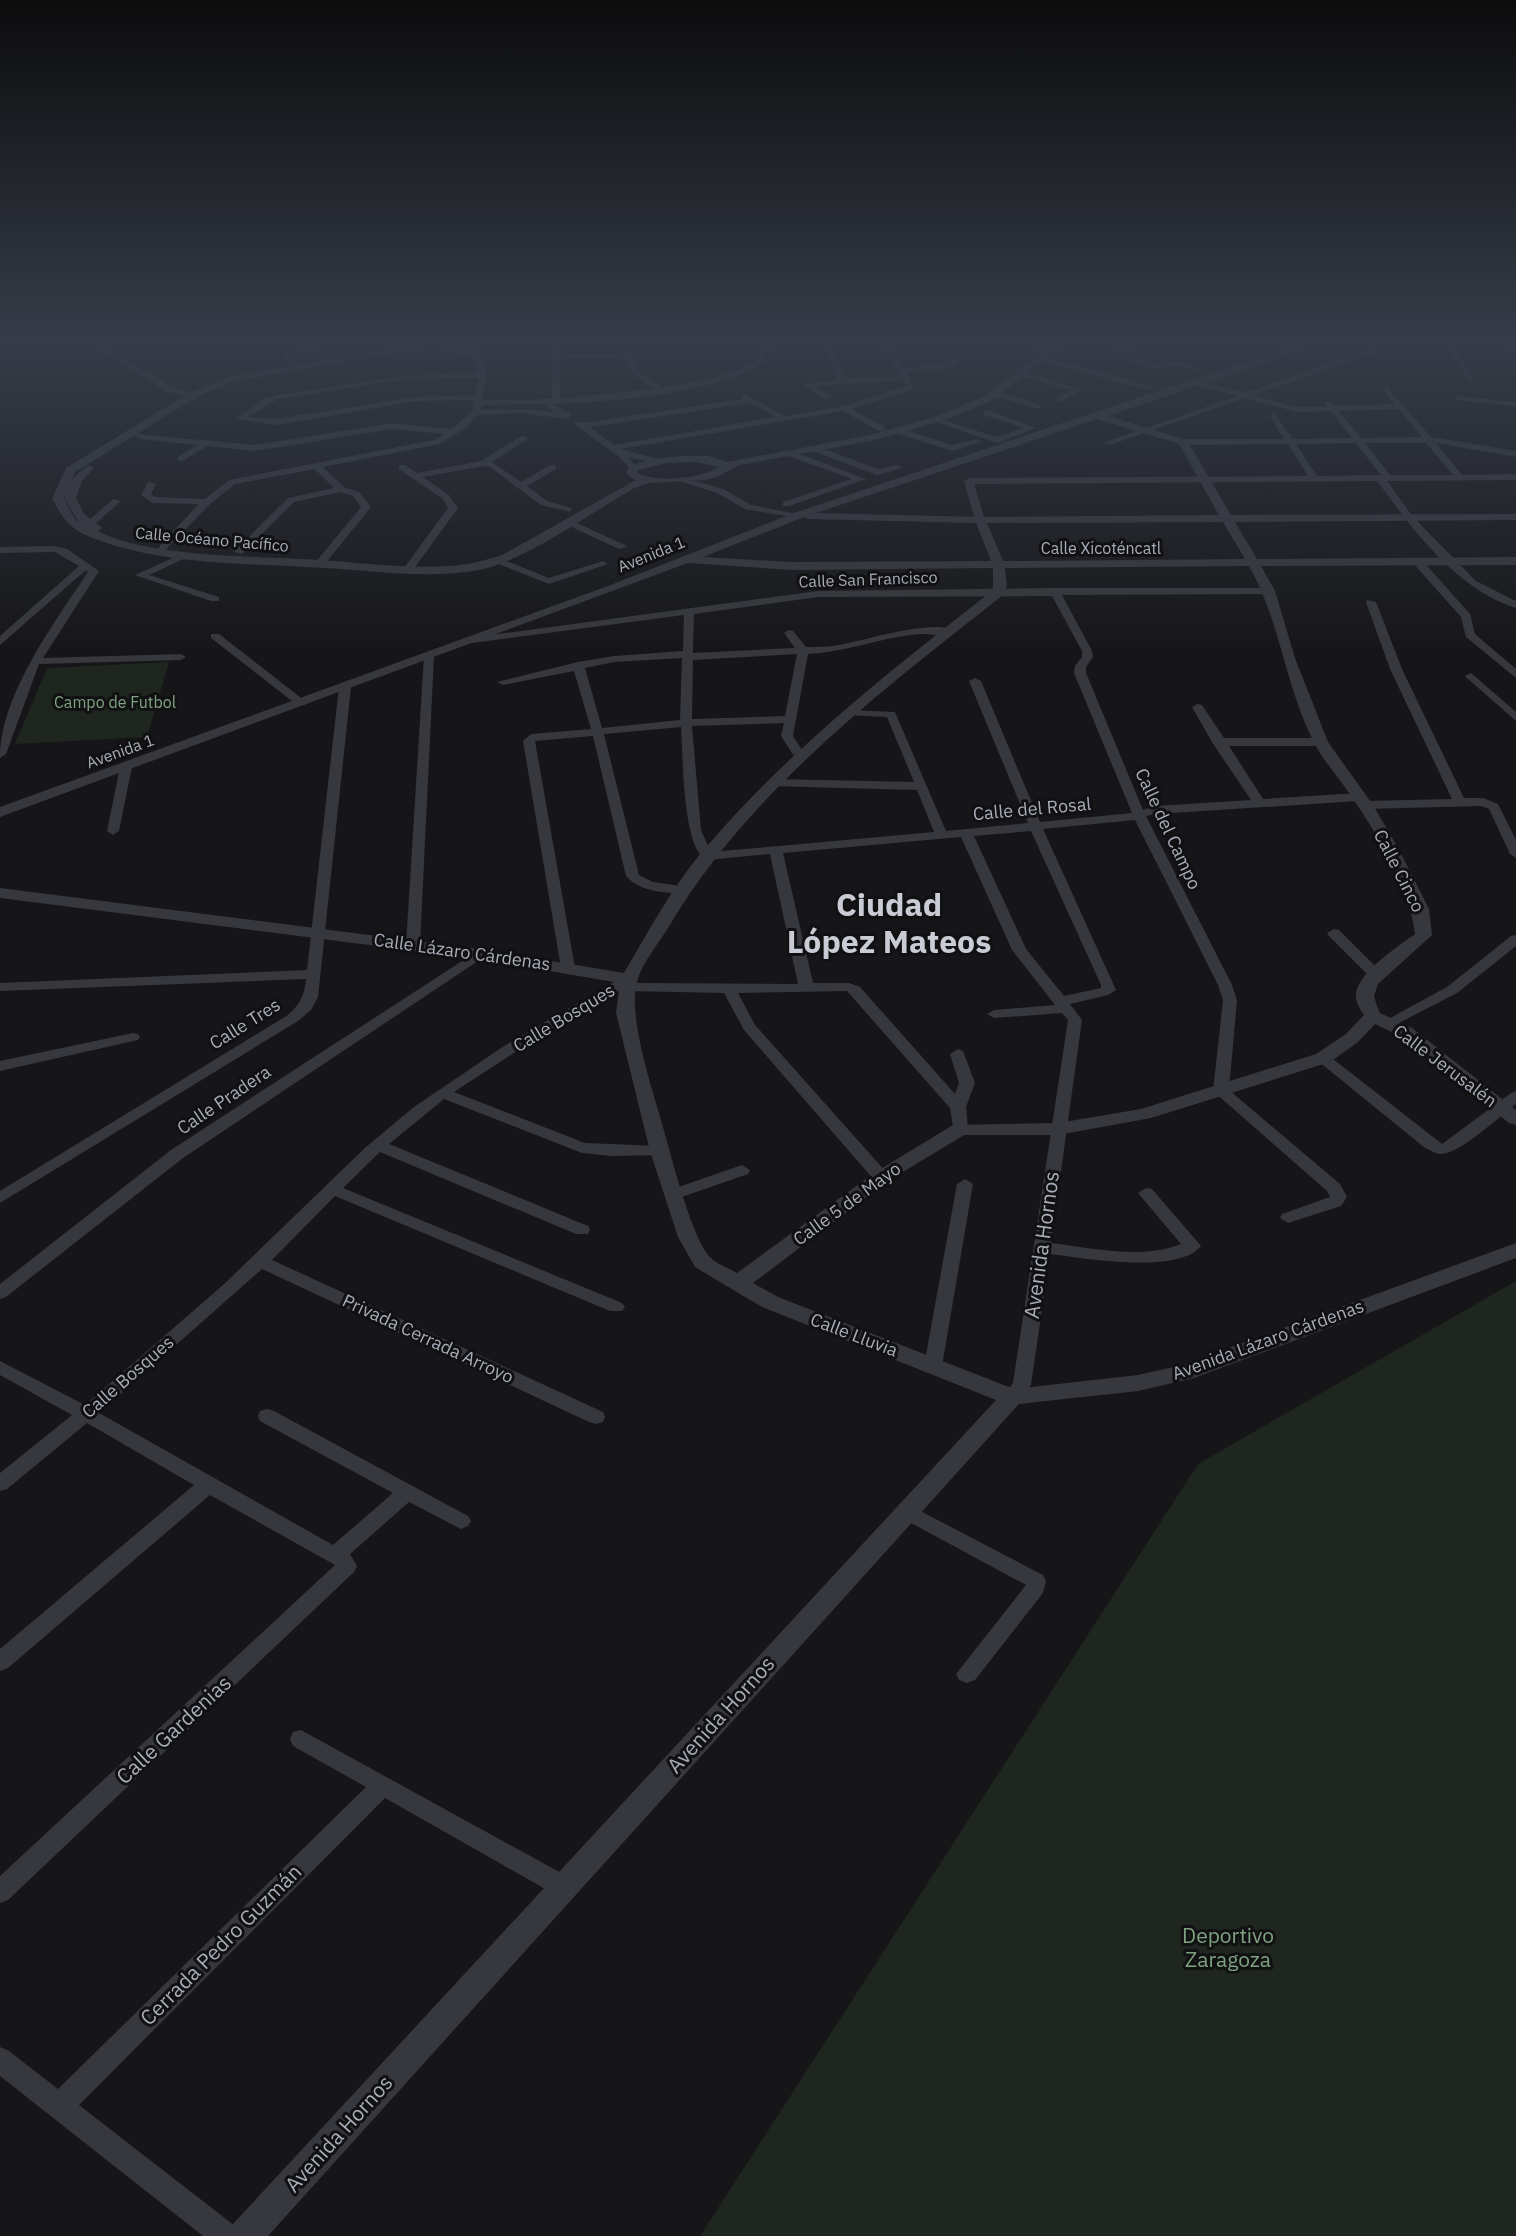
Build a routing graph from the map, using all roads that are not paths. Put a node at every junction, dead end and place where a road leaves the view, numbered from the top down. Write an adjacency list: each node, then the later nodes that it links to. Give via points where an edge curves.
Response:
1 (111, 444): 61 (street, Calle Océano Pacífico, via 63,478 55,497 61,517 82,533 118,545)
2 (126, 444): 58 (street, Calle Océano Pacífico, via 77,480 72,506)
3 (203, 444): 27 (street)
4 (226, 444): 5 (street)
5 (282, 444)
6 (427, 444): 31 (street)
7 (515, 444): 30 (street)
8 (605, 444): 22 (street)
9 (632, 444): 22 (street)
10 (798, 444): 29 (street)
11 (832, 444): 23 (street)
12 (913, 444): 21 (street)
13 (941, 444): 14 (street, via 957,449)
14 (970, 444)
15 (1008, 444): 52 (street, Avenida 1)
16 (1184, 444): 43 (street, Calle Cinco)
17 (1292, 444): 42 (street)
18 (1362, 444): 39 (street)
19 (1434, 444): 40 (street)
20 (1457, 444): 26 (street)
21 (907, 446)
22 (610, 448): 25 (street)
23 (813, 448): 24 (street); 34 (street, via 877,472)
24 (789, 453): 35 (street); 51 (street, via 861,479)
25 (621, 454): 28 (street); 36 (street)
26 (1516, 454)
27 (181, 458)
28 (658, 460): 29 (street, Calle Océano Pacífico); 36 (street, Calle Océano Pacífico)
29 (713, 460): 35 (street)
30 (484, 463): 37 (street); 46 (street)
31 (317, 466): 47 (street); 50 (street, via 232,482)
32 (402, 467): 37 (street)
33 (553, 467): 46 (street)
34 (898, 468)
35 (722, 470): 41 (street); 48 (street)
36 (632, 471): 44 (street, via 635,479); 55 (street, Calle Océano Pacífico)
37 (416, 476): 75 (street, via 446,497 453,508)
38 (1516, 477): 40 (street)
39 (1384, 478): 40 (street); 42 (street); 54 (street)
40 (1460, 478)
41 (683, 479): 44 (street); 48 (street)
42 (1315, 479): 43 (street)
43 (1206, 480): 56 (street, via 970,481); 57 (street, Calle Cinco)
44 (645, 481): 55 (street, Calle Océano Pacífico)
45 (151, 484): 50 (street, via 146,495 153,500)
46 (522, 485): 55 (street)
47 (341, 489): 63 (street, via 291,500); 65 (street, via 356,494 366,507)
48 (720, 491): 52 (street, via 748,507)
49 (116, 501): 58 (street)
50 (207, 502): 61 (street)
51 (786, 505)
52 (797, 515): 56 (street); 66 (street, Avenida 1)
53 (1516, 517): 54 (street)
54 (1410, 519): 57 (street); 70 (street)
55 (565, 520): 59 (street); 59 (street, Calle Océano Pacífico); 60 (street); 67 (street, Calle Océano Pacífico)
56 (980, 520): 57 (street); 71 (street)
57 (1228, 520): 73 (street, Calle Cinco)
58 (90, 524): 61 (street, Calle Océano Pacífico)
59 (545, 524): 75 (street, Calle Océano Pacífico, via 486,558)
60 (622, 547)
61 (163, 549): 63 (street, Calle Océano Pacífico); 64 (street, Calle Océano Pacífico)
62 (0, 550): 74 (street, via 55,549)
63 (239, 552): 65 (street, Calle Océano Pacífico)
64 (187, 555): 65 (street, Calle Océano Pacífico); 79 (street, via 140,575)
65 (322, 560): 75 (street, Calle Océano Pacífico)
66 (685, 560): 71 (street, Calle Xicoténcatl, via 792,566); 86 (street, Avenida 1)
67 (499, 561): 72 (street, via 550,581); 75 (street, Calle Océano Pacífico, via 456,569)
68 (1516, 561): 70 (street, Calle Xicoténcatl)
69 (1418, 562): 70 (street, Calle Xicoténcatl); 73 (street, Calle Xicoténcatl); 94 (street, via 1466,616 1470,635)
70 (1451, 562): 81 (street, via 1483,591)
71 (997, 563): 73 (street, Calle Xicoténcatl); 78 (street)
72 (604, 564)
73 (1252, 564): 77 (street, Calle Cinco)
74 (86, 565): 87 (street); 92 (street, via 94,574)
75 (411, 566)
76 (1055, 591): 77 (street, Calle San Francisco); 78 (street, Calle San Francisco); 119 (street, Calle del Campo, via 1087,651 1080,673)
77 (1269, 591): 109 (street, Calle Cinco)
78 (999, 592): 82 (street, Calle San Francisco, via 818,594); 83 (street, Calle Bosques)
79 (215, 599)
80 (1371, 603): 116 (street, via 1395,669)
81 (1516, 605)
82 (689, 611): 86 (street, Calle San Francisco); 90 (street)
83 (949, 631): 88 (street, via 920,631 836,649); 103 (street, Calle Bosques)
84 (789, 633): 88 (street)
85 (215, 636): 101 (street)
86 (472, 640): 89 (street, Avenida 1)
87 (0, 642)
88 (803, 651): 90 (street); 105 (street)
89 (429, 656): 98 (street, Avenida 1); 132 (street)
90 (687, 656): 93 (street, via 641,656); 106 (street)
91 (181, 657): 92 (street)
92 (35, 661): 110 (street)
93 (578, 665): 97 (street); 107 (street)
94 (1516, 675)
95 (1472, 676): 100 (street)
96 (975, 681): 120 (street)
97 (503, 682)
98 (345, 687): 101 (street, Avenida 1); 129 (street, Calle Tres)
99 (1516, 699): 100 (street)
100 (1496, 700): 104 (street)
101 (301, 703): 112 (street, Avenida 1)
102 (1198, 707): 108 (street)
103 (849, 713): 111 (street, Calle Bosques); 114 (street, via 891,714)
104 (1516, 718)
105 (790, 719): 106 (street); 111 (street, via 787,736)
106 (686, 723): 107 (street); 126 (street, via 695,830)
107 (597, 730): 127 (street, via 633,876); 134 (street, via 538,735 529,741)
108 (1218, 742): 109 (street); 117 (street)
109 (1321, 742): 115 (street, Calle Cinco)
110 (0, 754)
111 (800, 756): 113 (street, Calle Bosques)
112 (126, 767): 118 (street, Avenida 1); 121 (street)
113 (774, 783): 114 (street); 126 (street, Calle Bosques)
114 (922, 786): 123 (street)
115 (1362, 801): 116 (street, Calle del Rosal); 117 (street, Calle del Rosal); 136 (street, Calle Cinco, via 1421,909 1425,925 1424,935)
116 (1460, 802): 125 (street, Calle del Rosal, via 1494,807)
117 (1260, 804): 119 (street, Calle del Rosal, via 1155,810)
118 (0, 812)
119 (1139, 815): 120 (street, Calle del Rosal); 148 (street, Calle del Campo, via 1230,1000)
120 (1035, 825): 122 (street, Calle del Rosal); 141 (street, via 1109,990)
121 (113, 831)
122 (965, 833): 123 (street, Calle del Rosal); 141 (street, via 1020,950)
123 (942, 835): 124 (street, Calle del Rosal)
124 (776, 850): 126 (street, Calle del Rosal); 138 (street)
125 (1516, 854)
126 (707, 856): 127 (street, Calle Bosques)
127 (682, 890): 137 (street, Calle Bosques)
128 (0, 893): 129 (street, Calle Lázaro Cárdenas)
129 (318, 933): 132 (street, Calle Lázaro Cárdenas); 135 (street, Calle Tres)
130 (1334, 933): 136 (street)
131 (1516, 939): 143 (street, via 1452,990)
132 (413, 945): 133 (street, Calle Lázaro Cárdenas)
133 (480, 954): 134 (street, Calle Lázaro Cárdenas); 169 (street, Calle Pradera, via 177,1154)
134 (568, 968): 137 (street, Calle Lázaro Cárdenas)
135 (313, 974): 139 (street); 162 (street, Calle Tres, via 311,997 293,1018)
136 (1376, 975): 143 (street, via 1365,990 1366,1002)
137 (629, 983): 140 (street); 149 (street, Calle Bosques, via 586,1003); 155 (street, via 625,1013)
138 (806, 986): 140 (street); 150 (street, via 849,987)
139 (0, 988)
140 (729, 989): 157 (street, via 749,1027)
141 (1065, 1004): 142 (street); 153 (street, Avenida Hornos, via 1074,1020)
142 (994, 1014)
143 (1380, 1019): 146 (street); 151 (street, Calle Jerusalén, via 1406,1032)
144 (133, 1037): 147 (street)
145 (958, 1054): 150 (street, via 967,1083)
146 (1324, 1058): 148 (street); 151 (street, via 1431,1145 1442,1149)
147 (0, 1066)
148 (1221, 1091): 153 (street, via 1144,1114); 163 (street, via 1339,1197)
149 (443, 1093): 154 (street, Calle Bosques); 155 (street, via 582,1148)
150 (958, 1107): 152 (street)
151 (1511, 1108)
152 (960, 1129): 153 (street); 157 (street, Calle 5 de Mayo)
153 (1058, 1129): 165 (street, Avenida Hornos)
154 (379, 1146): 159 (street, Calle Bosques); 164 (street)
155 (660, 1151): 161 (street)
156 (743, 1170): 161 (street)
157 (881, 1177): 168 (street, Calle 5 de Mayo)
158 (965, 1184): 171 (street)
159 (332, 1189): 167 (street, Calle Bosques); 170 (street)
160 (1146, 1193): 165 (street, via 1192,1246 1142,1257)
161 (673, 1195): 168 (street, Calle Lluvia, via 702,1262)
162 (0, 1198)
163 (1288, 1218)
164 (582, 1230)
165 (1042, 1247): 173 (street, Avenida Hornos, via 1022,1385)
166 (1516, 1250): 173 (street, Avenida Lázaro Cárdenas, via 1186,1372 1138,1383)
167 (260, 1261): 174 (street, Calle Bosques); 176 (street, Privada Cerrada Arroyo)
168 (737, 1283): 171 (street, Calle Lluvia, via 771,1302)
169 (0, 1293)
170 (617, 1307)
171 (933, 1366): 173 (street, Calle Lluvia)
172 (0, 1367): 174 (street)
173 (1012, 1397): 180 (street, Avenida Hornos)
174 (88, 1413): 177 (street, Calle Bosques); 178 (street)
175 (267, 1416): 179 (street)
176 (596, 1418)
177 (0, 1484)
178 (208, 1485): 182 (street); 183 (street)
179 (407, 1492): 181 (street); 182 (street, Calle Gardenias)
180 (907, 1511): 184 (street, via 1035,1581 1036,1587); 187 (street, Avenida Hornos)
181 (461, 1521)
182 (341, 1561): 188 (street, Calle Gardenias)
183 (0, 1662)
184 (967, 1674)
185 (302, 1739): 186 (street)
186 (383, 1784): 187 (street); 190 (street, Cerrada Pedro Guzmán)
187 (564, 1887): 192 (street, Avenida Hornos)
188 (0, 1892)
189 (0, 2060): 190 (street)
190 (60, 2106): 191 (street)
191 (226, 2236)
192 (245, 2236)

